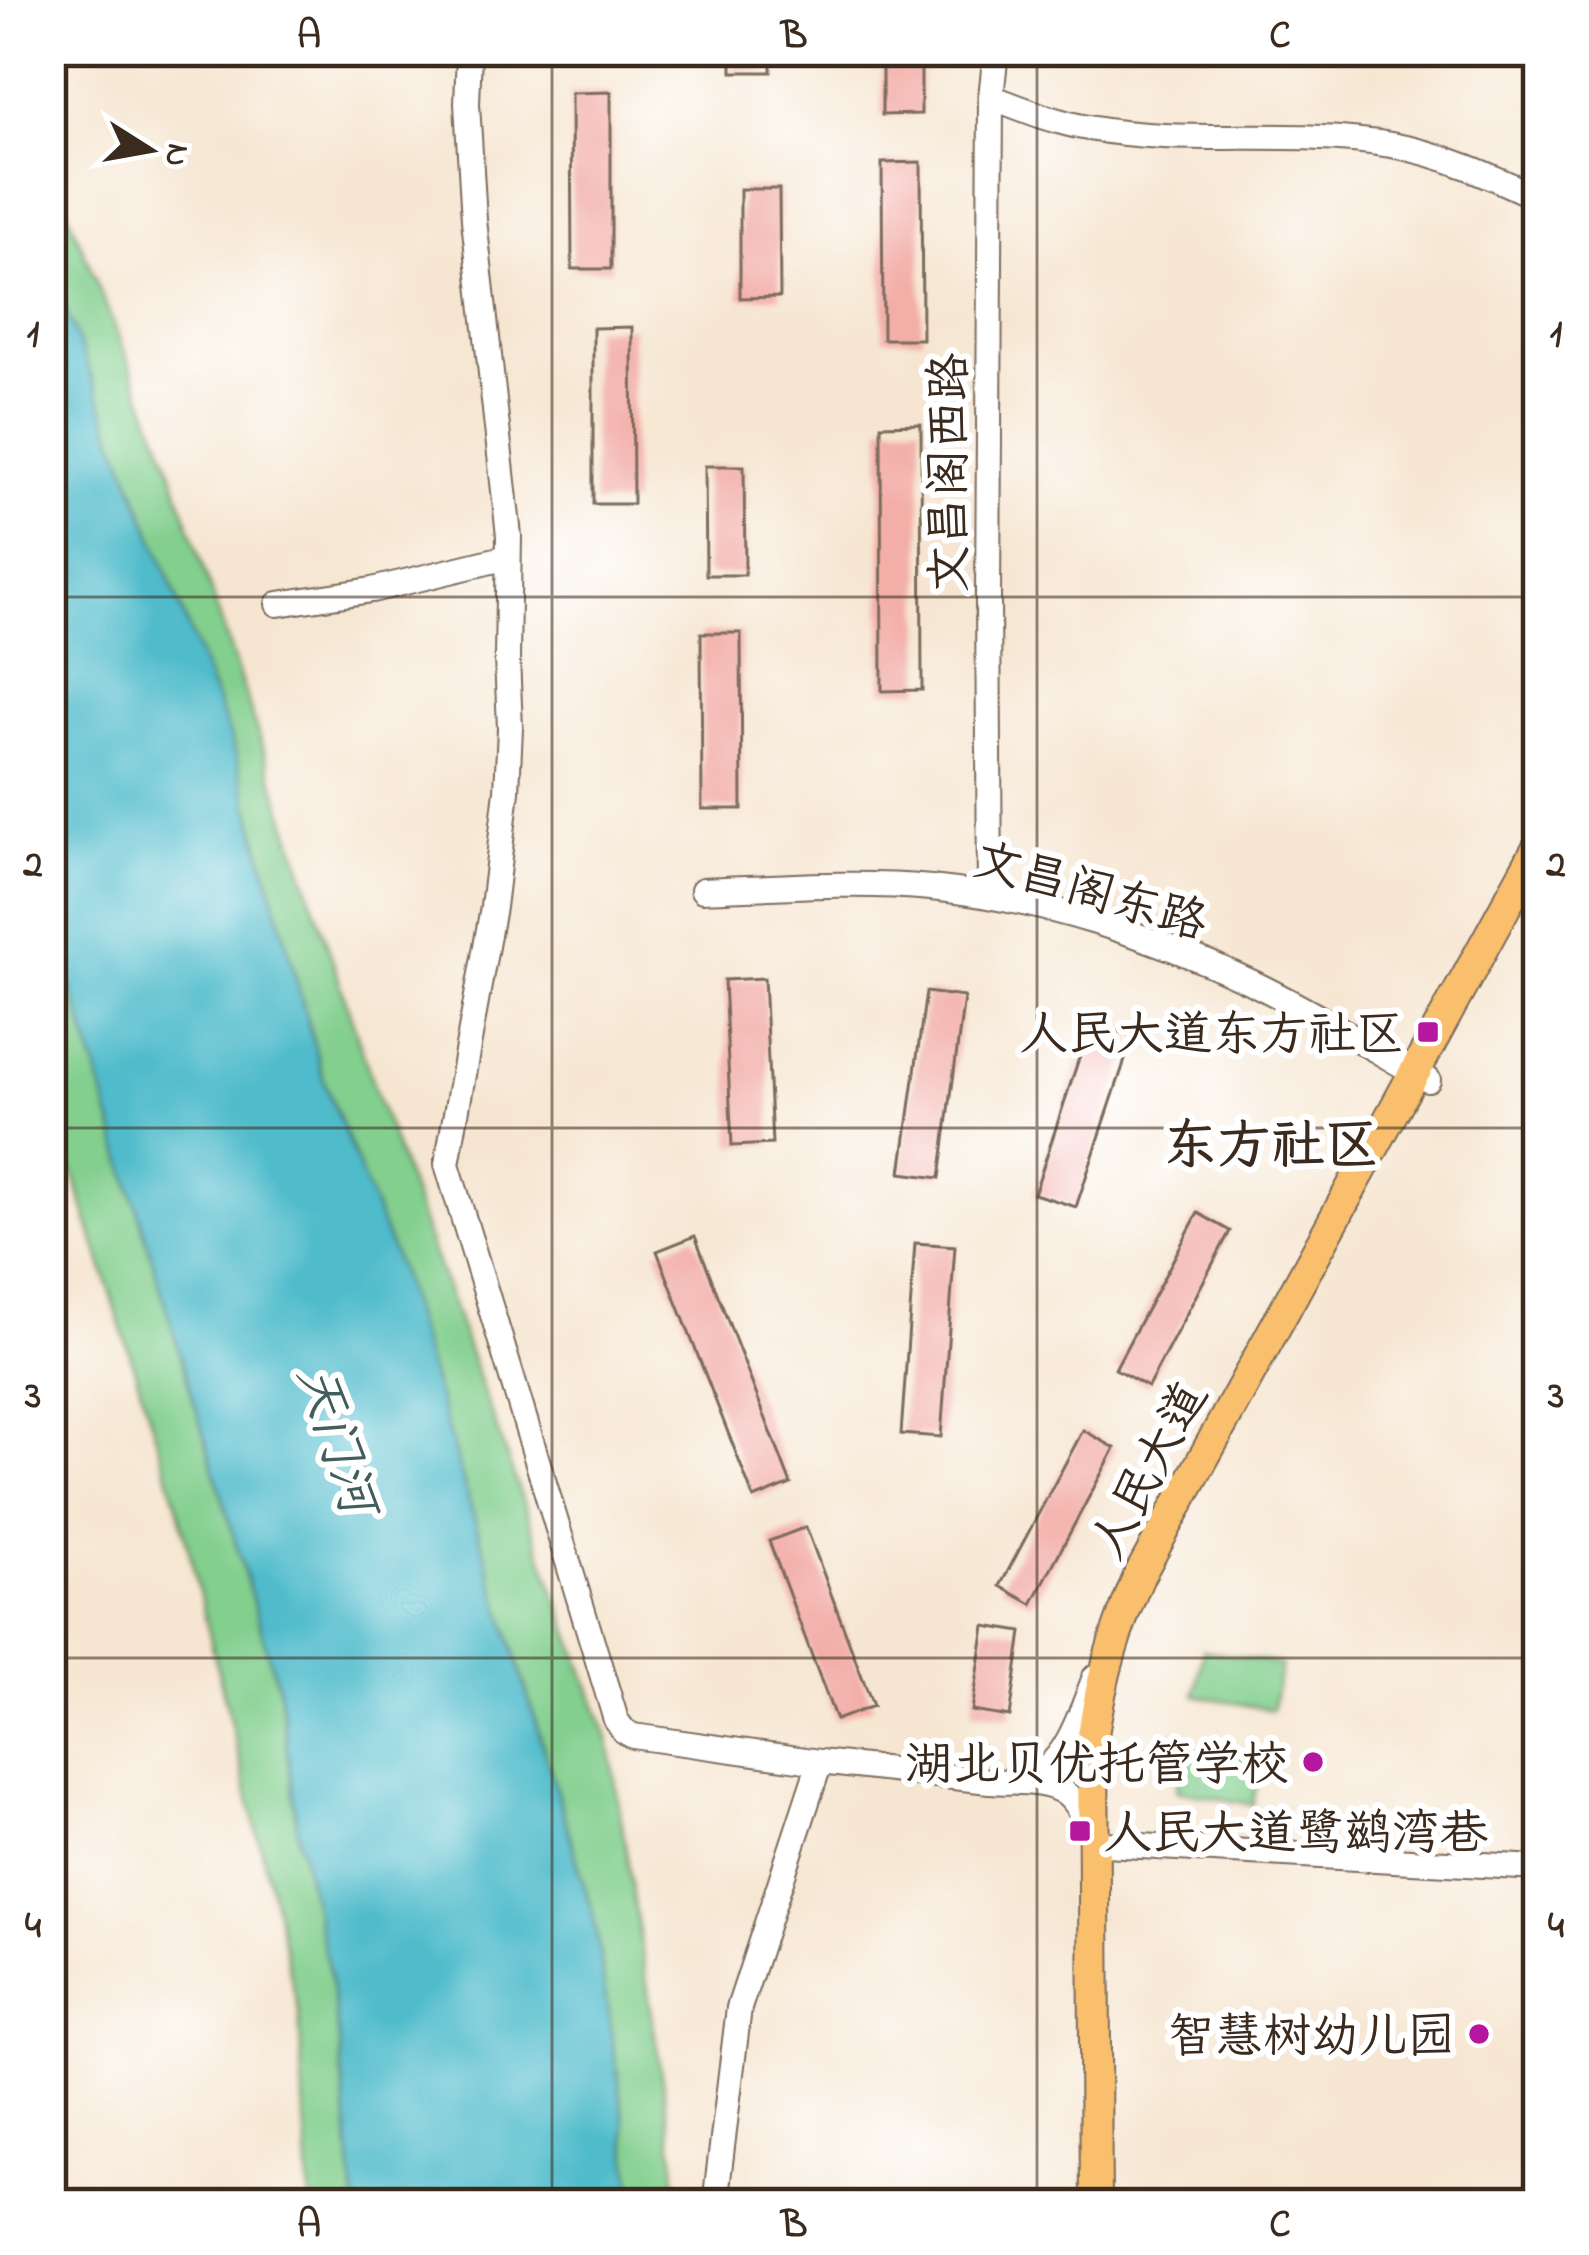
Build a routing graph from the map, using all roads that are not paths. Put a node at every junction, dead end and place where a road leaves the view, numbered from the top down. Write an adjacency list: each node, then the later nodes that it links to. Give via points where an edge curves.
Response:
1 (469, 51): 5 (street, via 474,220)
2 (996, 51): 3 (street, 文昌阁西路)
3 (992, 97): 4 (street, via 1088,128 1410,148); 10 (street, 文昌阁西路)
4 (1538, 198)
5 (508, 557): 6 (street); 13 (street, via 504,823 450,1176 616,1720 633,1736)
6 (278, 604)
7 (1538, 847): 11 (main road, 人民大道)
8 (1538, 880): 11 (main road, 人民大道)
9 (704, 890): 10 (street, 文昌阁东路, via 838,884)
10 (989, 896): 11 (street, 文昌阁东路, via 1196,959)
11 (1422, 1076): 12 (main road, 人民大道); 15 (main road, 人民大道, via 1128,1636 1113,1687)
12 (1115, 1630): 14 (street, via 1059,1755); 15 (main road, 人民大道, via 1093,1735)
13 (820, 1762): 14 (street); 17 (street, via 739,2008)
14 (1016, 1782): 15 (street, via 1069,1795)
15 (1098, 1844): 16 (street); 18 (main road, 人民大道); 19 (main road, 人民大道)
16 (1538, 1868)
17 (715, 2204)
18 (1096, 2204)
19 (1108, 2204)

